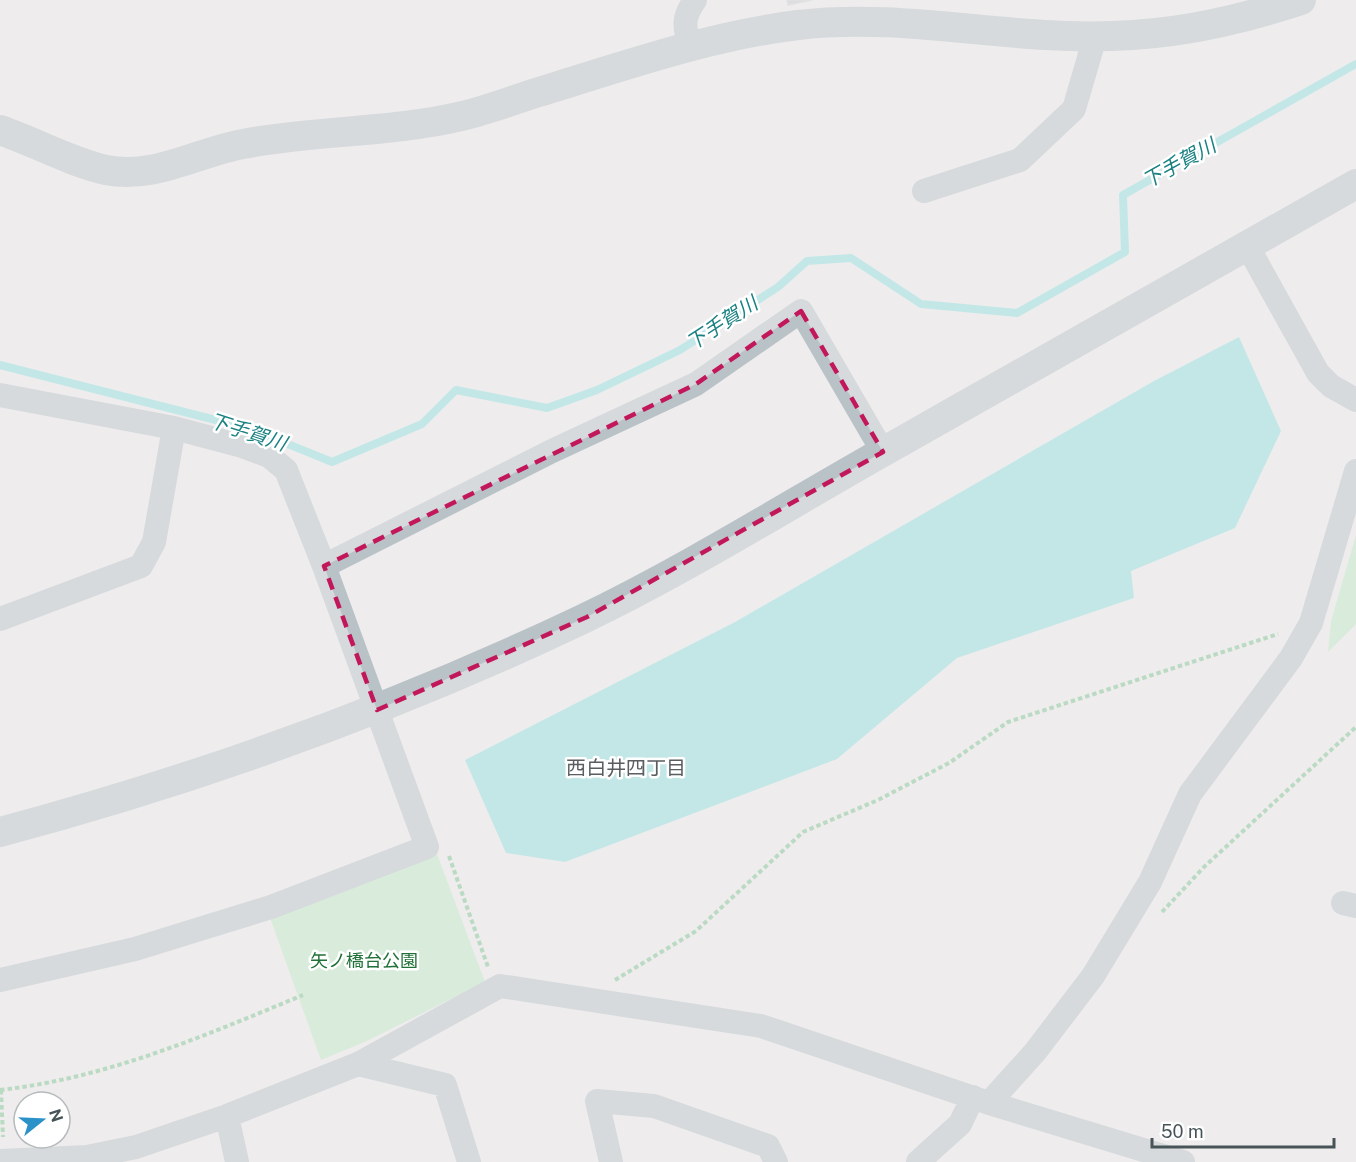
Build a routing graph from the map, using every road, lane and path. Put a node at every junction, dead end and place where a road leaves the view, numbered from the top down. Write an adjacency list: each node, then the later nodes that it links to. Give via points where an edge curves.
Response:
1 (695, 0): 4 (street, via 684,15)
2 (1301, 0): 3 (street, via 1240,20 1199,28)
3 (1095, 37): 4 (street, via 837,22 753,32); 7 (street, via 1074,109 1020,160)
4 (691, 47): 5 (street, via 464,116 408,127 241,144 134,172 107,170)
5 (0, 130)
6 (1356, 184): 8 (street)
7 (924, 191)
8 (1248, 247): 10 (street, via 1318,373 1331,386); 12 (street)
9 (0, 395): 11 (street)
10 (1356, 400)
11 (174, 428): 14 (street, via 269,456 286,470); 15 (street, via 154,542 141,566)
12 (883, 452): 14 (street, via 801,311 696,384 552,451); 17 (street, via 587,617)
13 (1356, 471): 16 (street)
14 (324, 566): 17 (street)
15 (0, 619)
16 (1311, 623): 25 (path, via 1008,722 949,763 878,800 803,832 696,931 612,981); 28 (street, via 1291,658 1190,794 1149,882 1093,976 1035,1052)
17 (377, 710): 19 (street, via 159,788); 23 (street, via 427,848 271,907 157,942)
18 (1356, 727): 21 (path, via 1204,867)
19 (0, 832)
20 (447, 850): 22 (path)
21 (1158, 916)
22 (490, 972)
23 (0, 980)
24 (303, 995): 27 (path, via 170,1050 82,1076)
25 (604, 1002): 26 (street, via 500,986); 28 (street, via 761,1026)
26 (358, 1064): 30 (street); 33 (street, via 445,1085)
27 (0, 1090): 29 (path)
28 (981, 1100): 36 (street); 37 (street)
29 (1, 1113)
30 (227, 1116): 31 (street, via 136,1147 87,1157); 32 (street)
31 (0, 1161)
32 (237, 1162)
33 (469, 1162)
34 (611, 1162): 35 (street, via 597,1101 654,1106 768,1146)
35 (776, 1162)
36 (918, 1162)
37 (1184, 1162)

